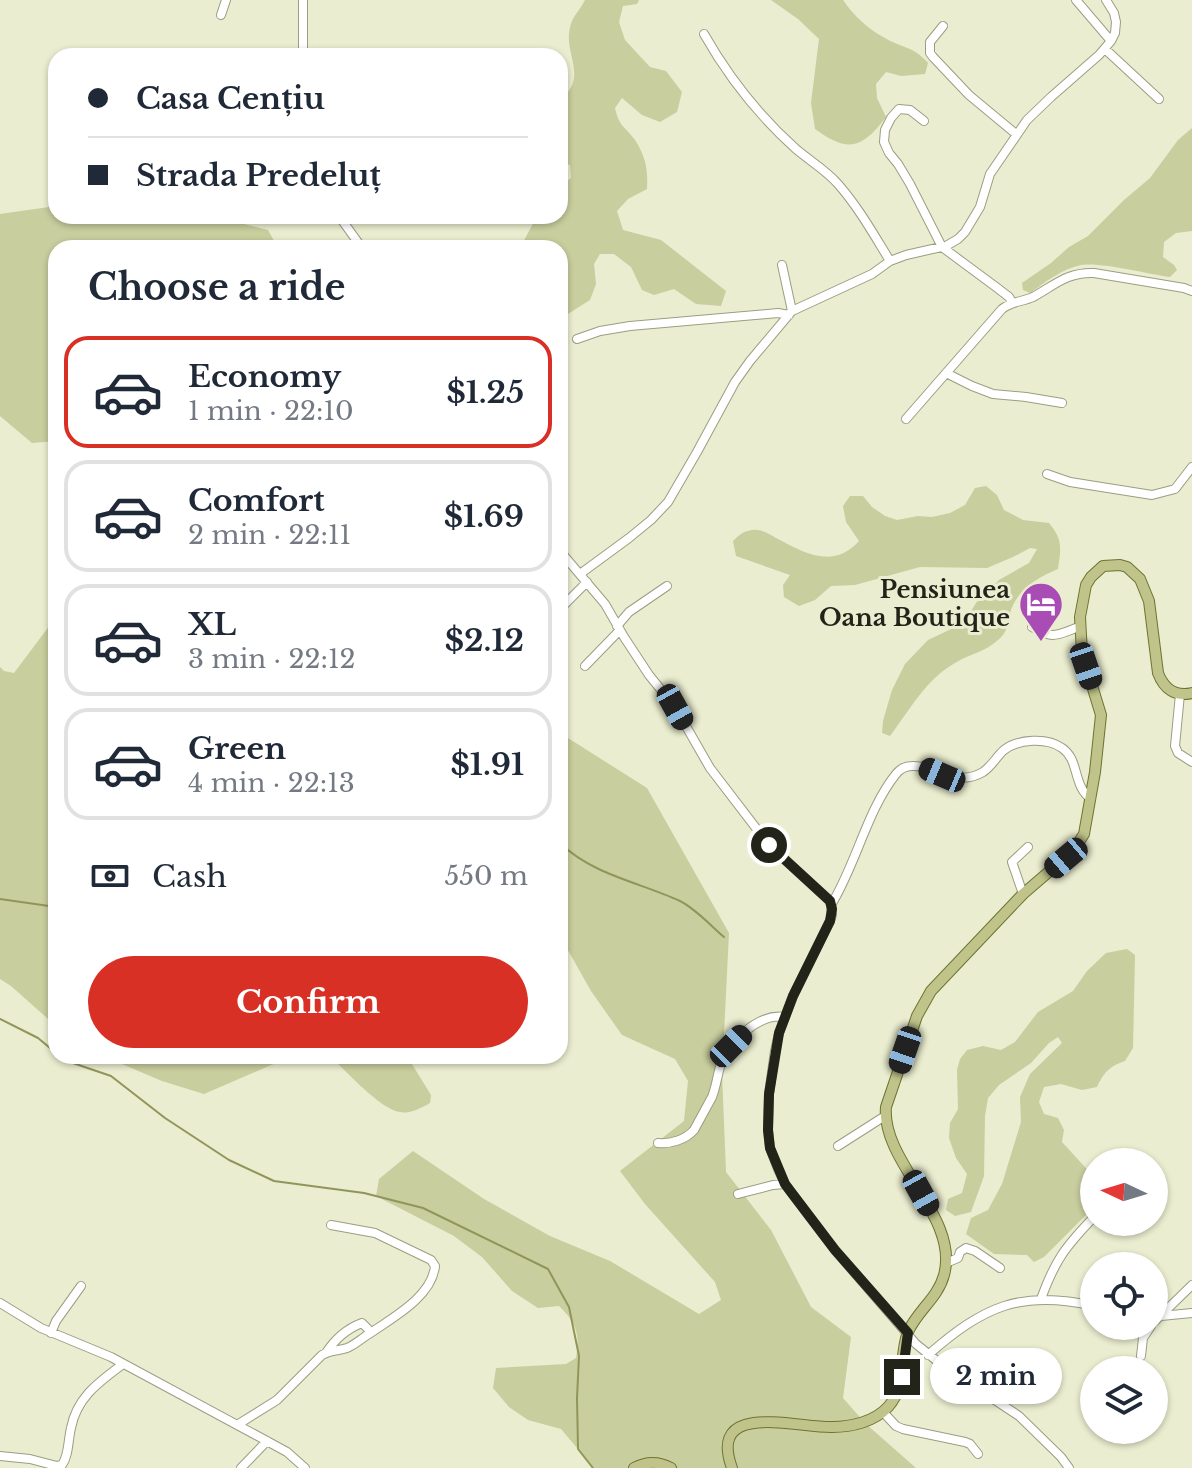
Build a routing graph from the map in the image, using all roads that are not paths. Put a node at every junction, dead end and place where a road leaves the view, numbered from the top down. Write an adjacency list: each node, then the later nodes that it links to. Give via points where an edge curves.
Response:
1 (226, 0): 5 (street)
2 (303, 0): 9 (street)
3 (1076, 0): 8 (street)
4 (1106, 0): 8 (street, via 1116,22)
5 (221, 15)
6 (943, 26): 13 (street, via 930,42 930,53)
7 (704, 34): 15 (street, via 754,106 841,187)
8 (1111, 41): 10 (street)
9 (303, 48)
10 (1105, 49): 11 (street); 13 (street)
11 (1159, 99)
12 (924, 121): 14 (street, via 899,109 885,130 884,142)
13 (1016, 134): 14 (street, via 990,174 971,224)
14 (942, 247): 15 (street); 18 (street)
15 (890, 261): 19 (street)
16 (782, 265): 19 (street)
17 (1192, 291): 18 (street, via 1083,273)
18 (1012, 302): 21 (street)
19 (791, 313): 20 (street, via 630,326); 27 (street, via 735,382 668,502)
20 (577, 339)
21 (946, 373): 22 (street, via 993,394); 23 (street)
22 (1062, 403)
23 (906, 419)
24 (1192, 467): 25 (street, via 1175,489 1152,495)
25 (1047, 474)
26 (568, 560): 27 (street)
27 (580, 574): 28 (street)
28 (587, 582): 30 (street); 33 (street)
29 (667, 586): 33 (street, via 629,612)
30 (568, 601)
31 (1032, 627): 32 (street, via 1053,636)
32 (1079, 627): 36 (main road, via 1091,577 1103,566 1127,567 1146,590 1158,673); 38 (main road, via 1101,715)
33 (618, 628): 34 (street); 41 (street, via 675,707 710,768 769,845)
34 (585, 666)
35 (1192, 693): 36 (main road)
36 (1180, 694): 37 (street, via 1175,746)
37 (1192, 762)
38 (1091, 799): 40 (main road, via 1079,844); 41 (street, via 1082,791 1071,758 1050,743 1015,744 969,778 902,768 870,819)
39 (1028, 847): 40 (street, via 1012,862)
40 (1023, 894): 43 (main road, via 926,997)
41 (831, 905): 42 (street, via 830,921)
42 (785, 1017): 44 (street, via 765,1019 731,1046 694,1130); 46 (street, via 775,1051 768,1122 770,1148)
43 (885, 1116): 45 (street); 50 (main road, via 893,1143 938,1225)
44 (658, 1143)
45 (838, 1146)
46 (785, 1184): 47 (street); 62 (street)
47 (738, 1194)
48 (331, 1225): 61 (street, via 375,1233 435,1266 411,1305)
49 (1080, 1232): 54 (street, via 1054,1265)
50 (946, 1263): 51 (street, via 966,1248); 62 (main road, via 938,1291)
51 (1000, 1268)
52 (1192, 1285): 57 (street)
53 (81, 1286): 60 (street)
54 (1041, 1299): 56 (street); 65 (street, via 1014,1303 972,1320)
55 (0, 1303): 60 (street)
56 (1080, 1304)
57 (1168, 1308)
58 (1192, 1313): 59 (street)
59 (1168, 1318)
60 (51, 1333): 67 (street)
61 (370, 1333): 64 (street); 64 (street, via 362,1323 356,1325)
62 (908, 1333): 65 (street); 68 (main road, via 899,1387)
63 (1143, 1340): 66 (street)
64 (325, 1354): 69 (street, via 277,1400)
65 (928, 1355): 78 (street, via 1019,1416)
66 (1141, 1356)
67 (123, 1364): 69 (street); 72 (street, via 77,1405 62,1465)
68 (883, 1412): 71 (street, via 896,1426 965,1442); 77 (main road, via 843,1426 748,1423 728,1440)
69 (237, 1425): 70 (street)
70 (267, 1441): 73 (street); 74 (street)
71 (978, 1454)
72 (0, 1456)
73 (241, 1468)
74 (305, 1468)
75 (634, 1468): 76 (main road, via 652,1462)
76 (671, 1468)
77 (732, 1468)
78 (1069, 1468)

